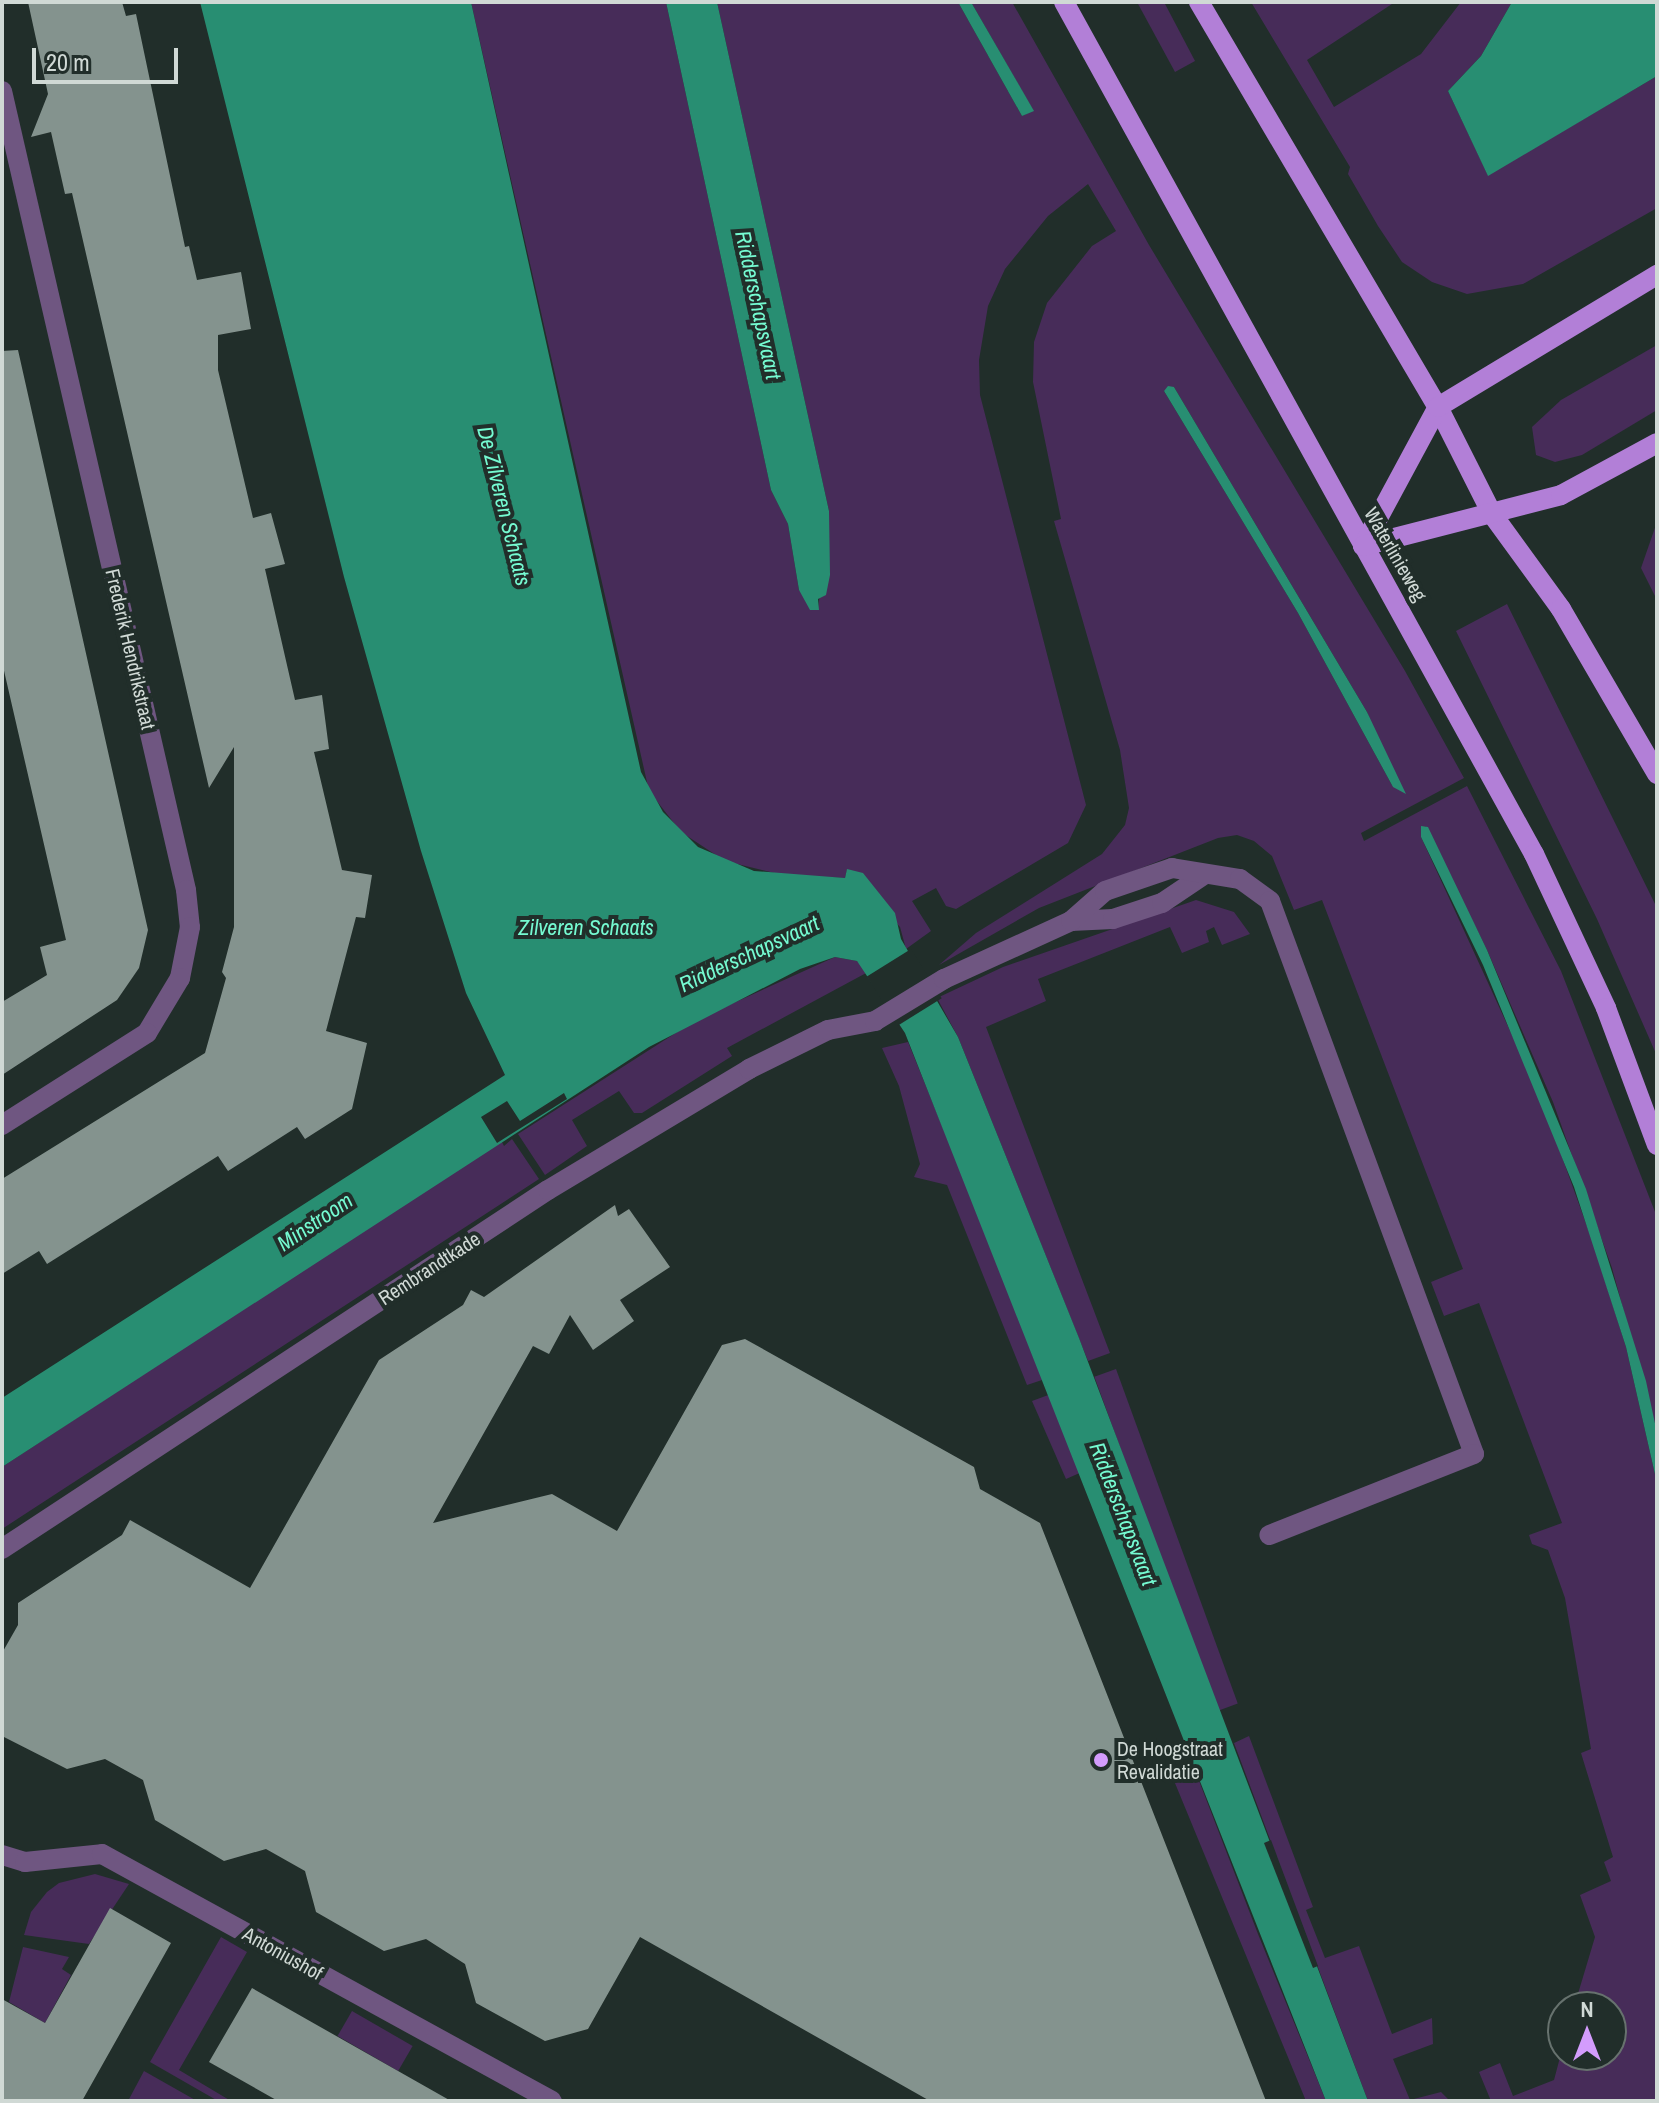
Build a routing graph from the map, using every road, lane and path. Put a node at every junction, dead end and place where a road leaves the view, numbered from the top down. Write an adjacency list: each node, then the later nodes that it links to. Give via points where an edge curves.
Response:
1 (1064, 2): 8 (main road, Waterlinieweg)
2 (1199, 2): 5 (main road)
3 (2, 91): 12 (street, Frederik Hendrikstraat, via 186,890 190,927 180,978 147,1033)
4 (1657, 275): 5 (main road)
5 (1438, 407): 7 (main road); 8 (main road)
6 (1657, 443): 7 (main road, via 1561,495)
7 (1492, 514): 8 (main road); 9 (main road, via 1561,609)
8 (1363, 546): 13 (main road, Waterlinieweg, via 1534,854 1606,1008)
9 (1657, 774)
10 (1205, 874): 11 (street, via 1162,903 1113,919); 11 (street, via 1172,868 1121,885 1105,891); 14 (street, via 1240,879 1270,901 1474,1454)
11 (1071, 921): 15 (street, Rembrandtkade, via 944,979 875,1021 828,1030 749,1069 548,1190)
12 (2, 1125)
13 (1657, 1145)
14 (1269, 1535)
15 (2, 1549)
16 (2, 1855): 17 (street, Antoniushof, via 25,1862 102,1854)
17 (552, 2101)

